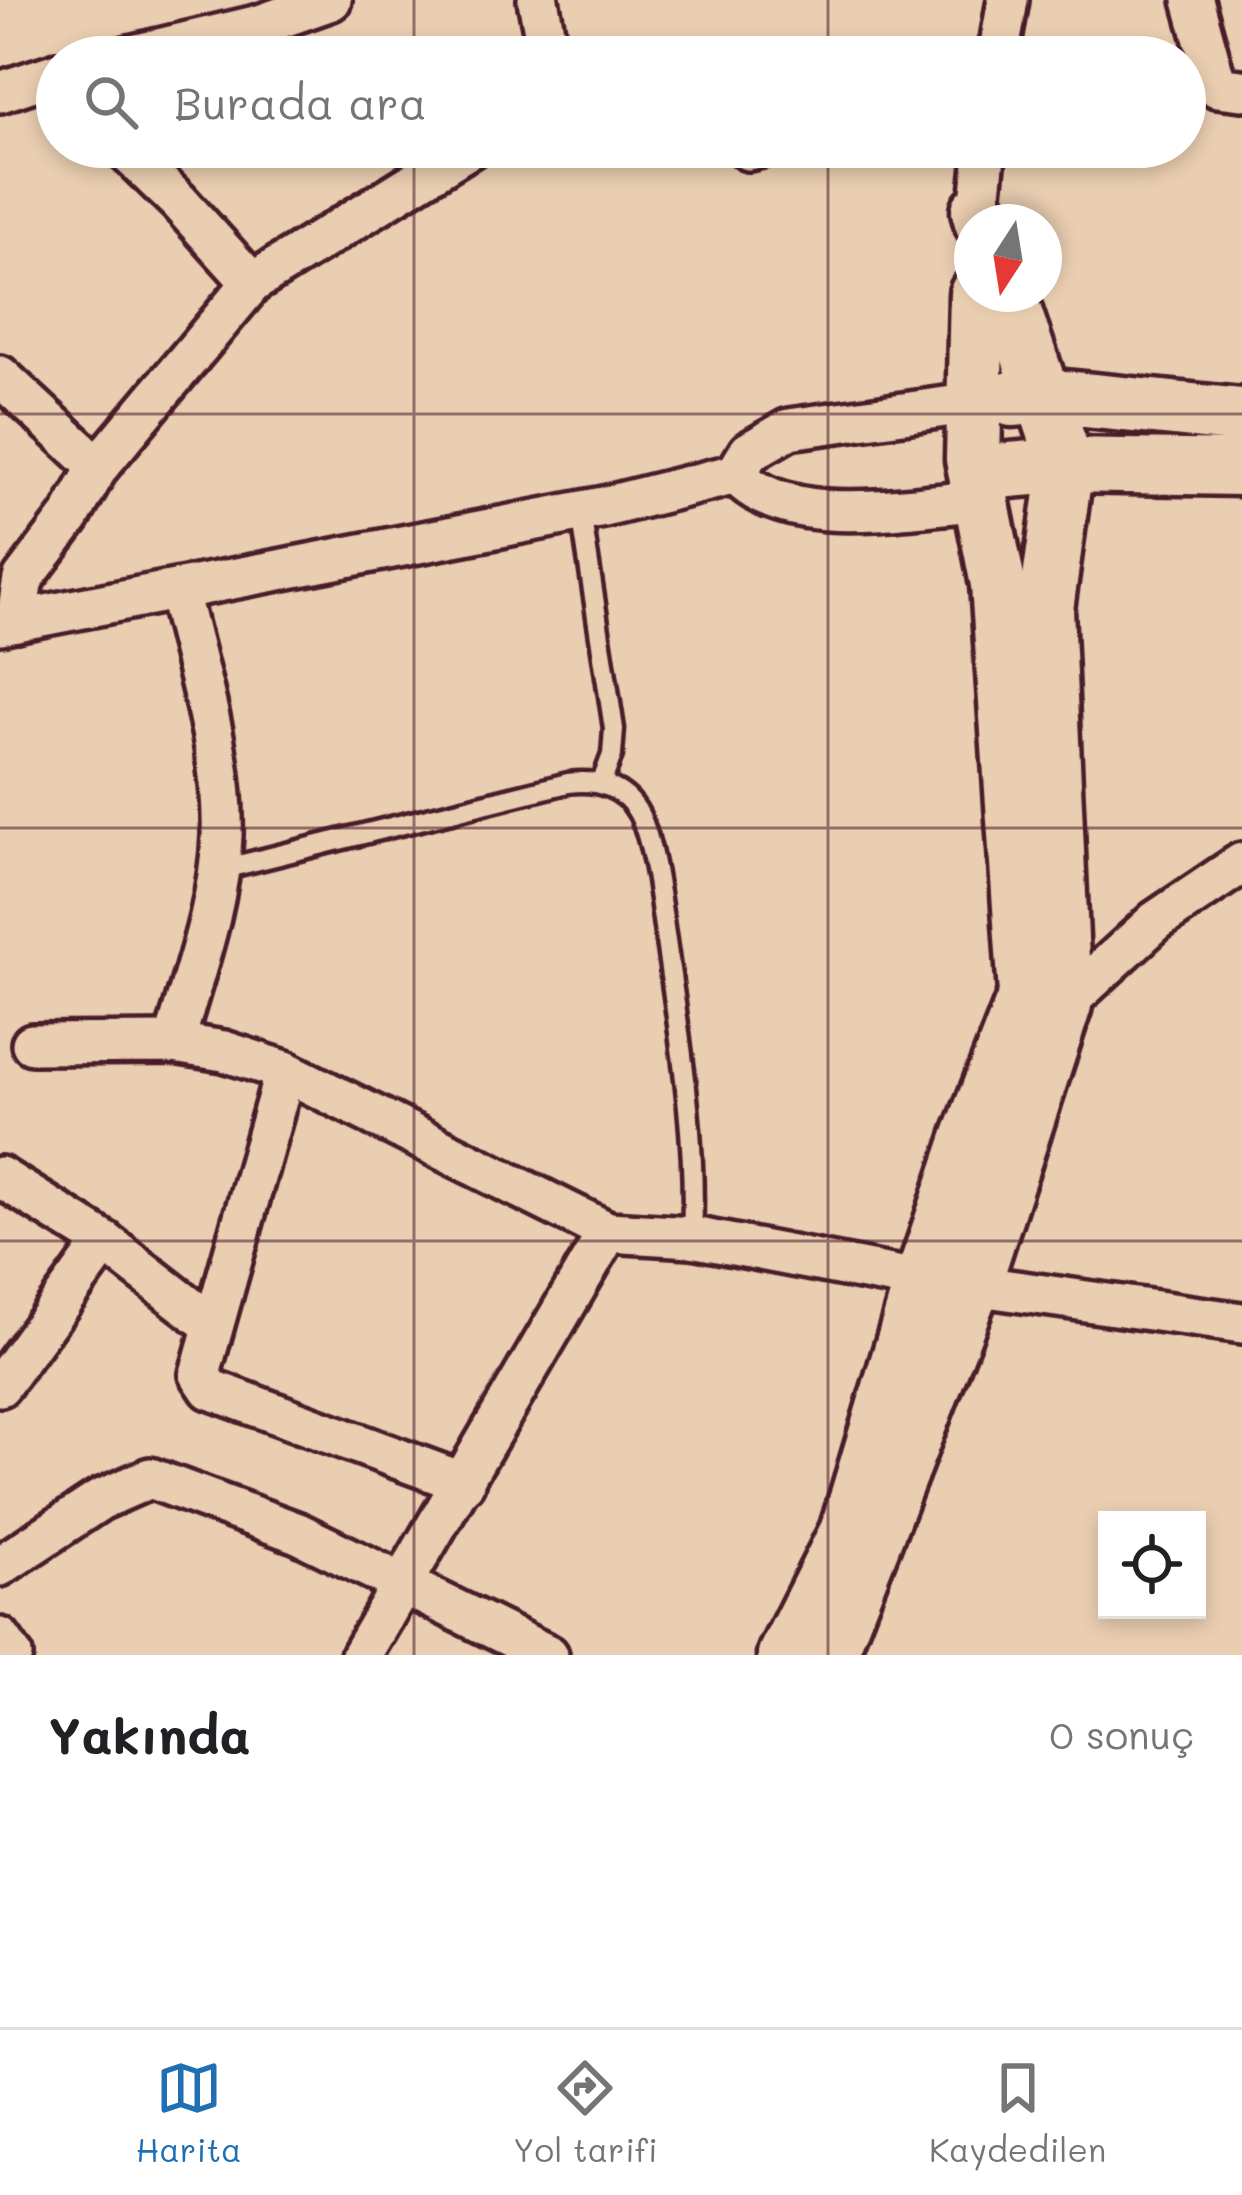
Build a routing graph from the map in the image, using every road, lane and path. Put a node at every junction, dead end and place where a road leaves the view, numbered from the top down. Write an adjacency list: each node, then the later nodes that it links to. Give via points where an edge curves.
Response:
1 (331, 0): 5 (street)
2 (538, 0): 6 (street)
3 (1008, 0): 7 (street)
4 (1193, 0): 8 (street)
5 (214, 36)
6 (545, 36)
7 (1002, 36)
8 (1202, 36)
9 (1206, 50): 11 (street, via 1216,88)
10 (36, 83): 12 (street)
11 (1242, 90)
12 (0, 92)
13 (144, 168): 17 (street)
14 (437, 168): 17 (street)
15 (984, 168): 16 (street)
16 (981, 204)
17 (253, 283): 25 (street)
18 (977, 312): 22 (street)
19 (1015, 312): 21 (street)
20 (0, 376): 25 (street)
21 (1045, 396): 22 (street); 23 (street); 24 (street)
22 (974, 403): 27 (street, via 789,429 749,452); 28 (street)
23 (1242, 416)
24 (1066, 465): 26 (street); 28 (street); 35 (street, via 1046,609)
25 (98, 467): 31 (street, via 23,579)
26 (1242, 468)
27 (736, 474): 28 (street, via 765,498 817,510); 29 (street)
28 (977, 487): 43 (street, via 998,584 1026,995 971,1136)
29 (581, 512): 30 (street); 32 (lane, via 614,729)
30 (178, 590): 31 (street); 34 (street, via 216,760)
31 (8, 622)
32 (601, 784): 34 (lane, via 568,783); 41 (lane, via 642,818 660,902 689,1106)
33 (1242, 863): 35 (street, via 1156,921)
34 (219, 870): 36 (street)
35 (1064, 1005): 43 (street)
36 (174, 1043): 37 (street); 38 (street)
37 (32, 1044)
38 (285, 1070): 40 (street); 45 (street)
39 (0, 1177): 42 (street)
40 (608, 1232): 41 (street); 47 (street)
41 (692, 1238): 43 (street)
42 (105, 1242): 45 (street); 46 (street)
43 (947, 1283): 44 (street); 54 (street, via 847,1532); 55 (street)
44 (1242, 1323)
45 (211, 1324): 47 (street, via 200,1374 210,1389)
46 (0, 1386)
47 (464, 1483): 49 (street)
48 (0, 1566): 49 (street, via 100,1500 150,1478 298,1533)
49 (403, 1584): 52 (street); 53 (street)
50 (0, 1638): 51 (street)
51 (12, 1655)
52 (361, 1655)
53 (548, 1655)
54 (785, 1655)
55 (830, 1655)

